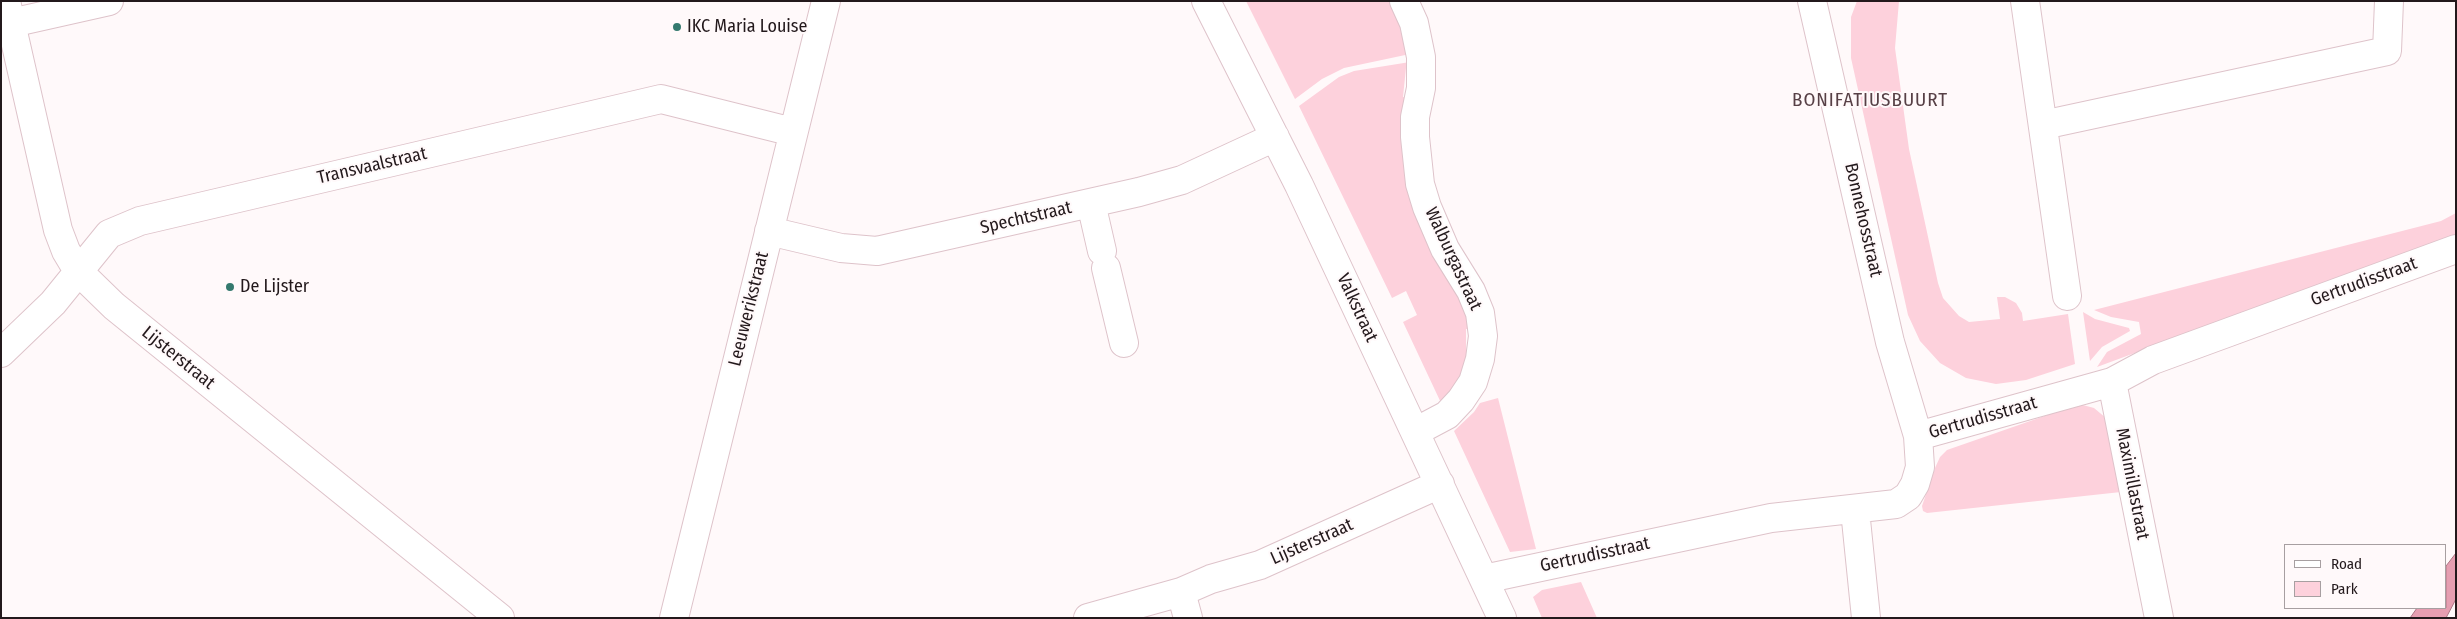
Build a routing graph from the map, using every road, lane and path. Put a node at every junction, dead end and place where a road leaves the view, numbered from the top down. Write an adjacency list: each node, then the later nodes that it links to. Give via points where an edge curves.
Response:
1 (109, 1): 9 (street)
2 (826, 1): 12 (street, Leeuwerikstraat)
3 (1206, 1): 13 (street, Valkstraat)
4 (1404, 1): 22 (street, Walburgastraat, via 1414,23 1421,56 1421,88 1415,117 1420,184 1442,242 1471,291 1480,313 1483,336 1473,382 1461,400 1446,416)
5 (1812, 1): 10 (street, Bonnehosstraat)
6 (1834, 1): 10 (street)
7 (2025, 1): 11 (street)
8 (2388, 1): 11 (street, via 2387,51)
9 (9, 12): 17 (street, Lijsterstraat, via 58,230)
10 (1824, 46): 23 (street, Bonnehosstraat, via 1890,342)
11 (2042, 125): 18 (street)
12 (793, 132): 15 (street, Leeuwerikstraat); 17 (street, Transvaalstraat, via 661,99 140,220 109,234)
13 (1275, 137): 14 (street, Spechtstraat, via 1182,180); 22 (street, Valkstraat)
14 (1091, 203): 15 (street, Spechtstraat, via 877,251 856,251); 19 (street)
15 (769, 231): 31 (street, Leeuwerikstraat)
16 (2456, 249): 21 (street, Gertrudisstraat, via 2153,360)
17 (78, 271): 20 (street, Transvaalstraat, via 53,303); 30 (street, Lijsterstraat, via 114,306)
18 (2067, 296)
19 (1124, 343)
20 (1, 353)
21 (2112, 382): 23 (street, Gertrudisstraat); 27 (street, Maximillastraat)
22 (1415, 432): 24 (street, Valkstraat)
23 (1918, 436): 25 (street, Gertrudisstraat, via 1920,467 1908,496 1896,504)
24 (1440, 484): 26 (street, Valkstraat); 28 (street, Lijsterstraat, via 1260,565 1211,579)
25 (1854, 510): 26 (street, Gertrudisstraat, via 1771,518); 34 (street)
26 (1484, 579): 33 (street, Valkstraat)
27 (2152, 586): 35 (street, Maximillastraat); 36 (street, Maximillastraat)
28 (1185, 605): 29 (street, Lijsterstraat)
29 (1137, 611): 32 (street, Lijsterstraat)
30 (500, 618)
31 (674, 618)
32 (1088, 618)
33 (1502, 618)
34 (1866, 618)
35 (2142, 618)
36 (2159, 618)

